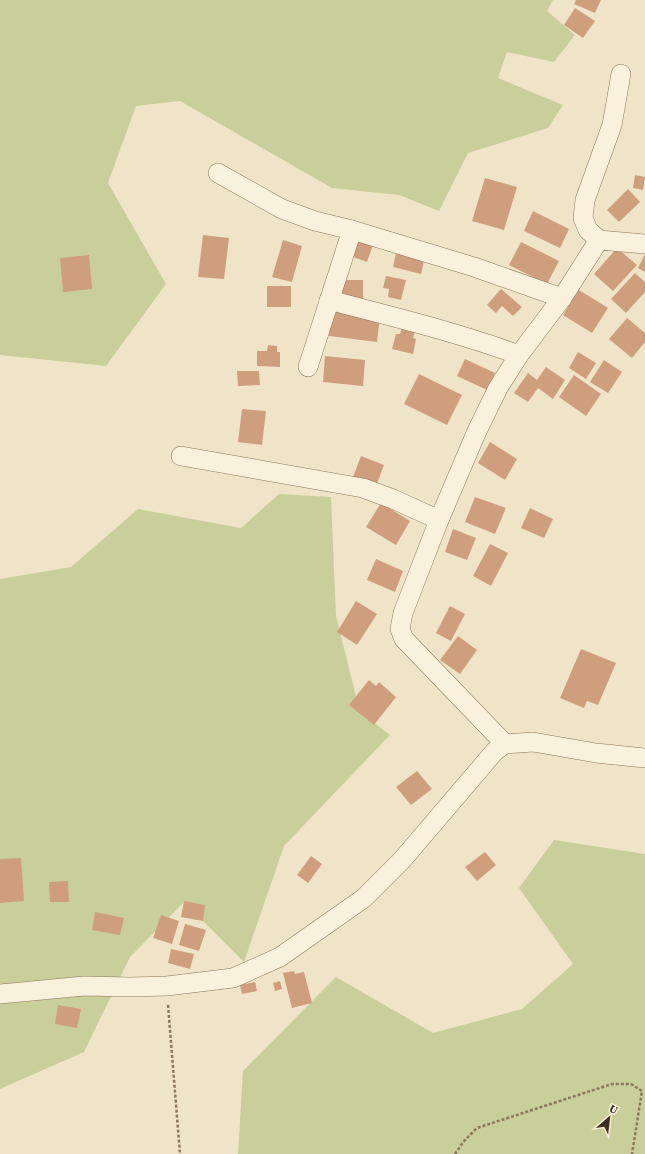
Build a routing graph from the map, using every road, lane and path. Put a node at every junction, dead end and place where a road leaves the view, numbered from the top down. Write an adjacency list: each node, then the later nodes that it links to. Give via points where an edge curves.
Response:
1 (621, 74): 4 (street, via 612,125 585,200 583,218 588,230)
2 (218, 173): 3 (street, via 282,209 315,221)
3 (352, 230): 6 (street, via 474,266); 7 (street)
4 (599, 240): 5 (street); 6 (street)
5 (645, 244)
6 (562, 298): 8 (street)
7 (329, 300): 8 (street, via 445,330); 9 (street)
8 (519, 355): 11 (street, via 498,388 477,431)
9 (308, 367)
10 (181, 456): 11 (street, via 363,488)
11 (439, 520): 12 (street, via 403,613 400,629 404,639)
12 (505, 744): 13 (street, via 533,742); 14 (street, via 495,751 402,860 364,898 280,957 233,978)
13 (645, 758)
14 (167, 986): 15 (street, via 84,986); 16 (path)
15 (0, 994)
16 (180, 1154)
17 (455, 1154): 18 (path, via 477,1128 612,1084 631,1084 642,1091)
18 (632, 1154)

